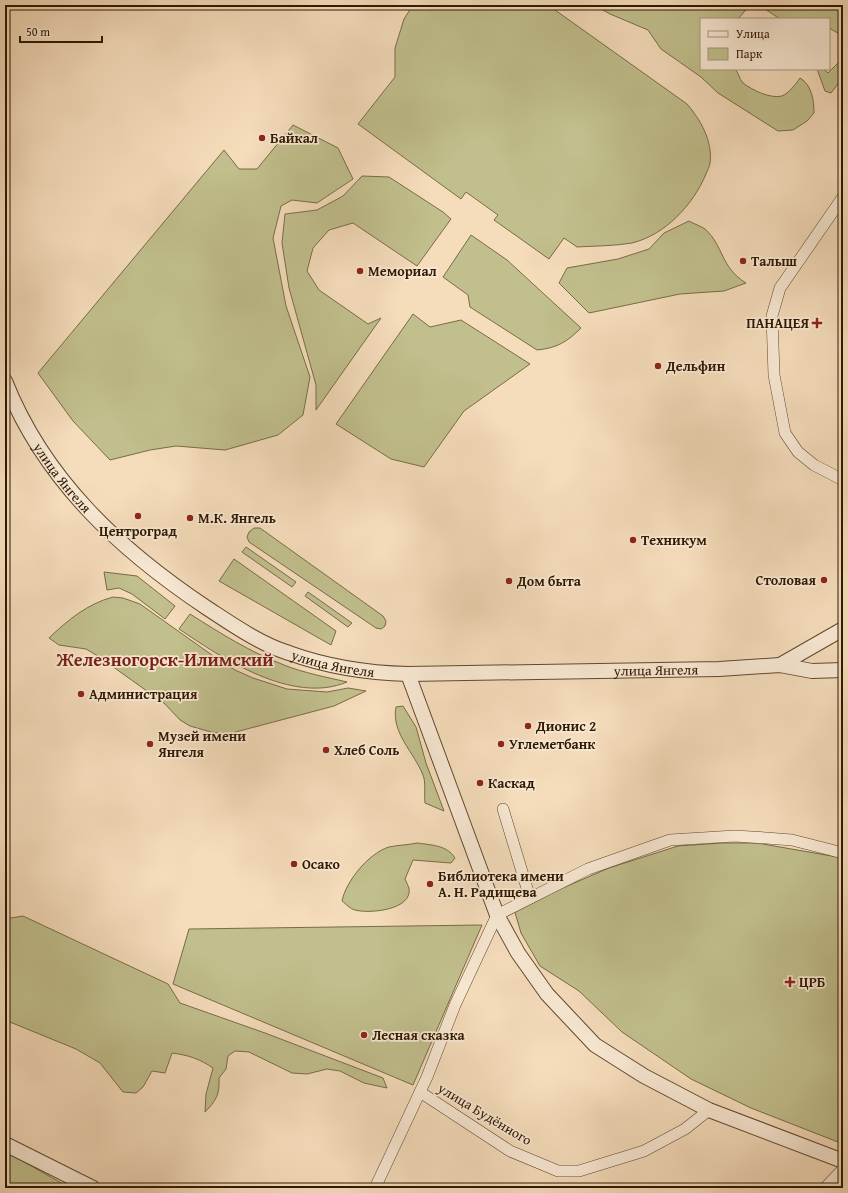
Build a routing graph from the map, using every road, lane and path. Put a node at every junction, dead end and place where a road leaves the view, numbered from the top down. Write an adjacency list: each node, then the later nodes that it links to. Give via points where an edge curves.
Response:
1 (843, 197): 3 (street, via 780,288 772,316 774,374 785,433 798,452 814,465)
2 (5, 382): 7 (street, улица Янгеля, via 23,420 48,461 83,507 114,537 171,583 250,634 288,653 337,667 376,673)
3 (843, 480)
4 (843, 629): 5 (street)
5 (780, 665): 6 (street, via 812,671); 7 (street, улица Янгеля)
6 (843, 670)
7 (408, 674): 11 (street)
8 (503, 809): 10 (street)
9 (843, 853): 10 (street, via 792,840 766,838 735,836 670,840 588,869)
10 (530, 898): 11 (street)
11 (497, 915): 12 (street, via 455,1006); 13 (street, via 518,952 547,994 595,1045 644,1076)
12 (420, 1092): 13 (street, улица Будённого, via 510,1151 558,1171 579,1170 644,1151 685,1129); 18 (street)
13 (709, 1110): 15 (street)
14 (5, 1144): 17 (street)
15 (843, 1161)
16 (843, 1169): 19 (street)
17 (93, 1188)
18 (375, 1188)
19 (825, 1188)

